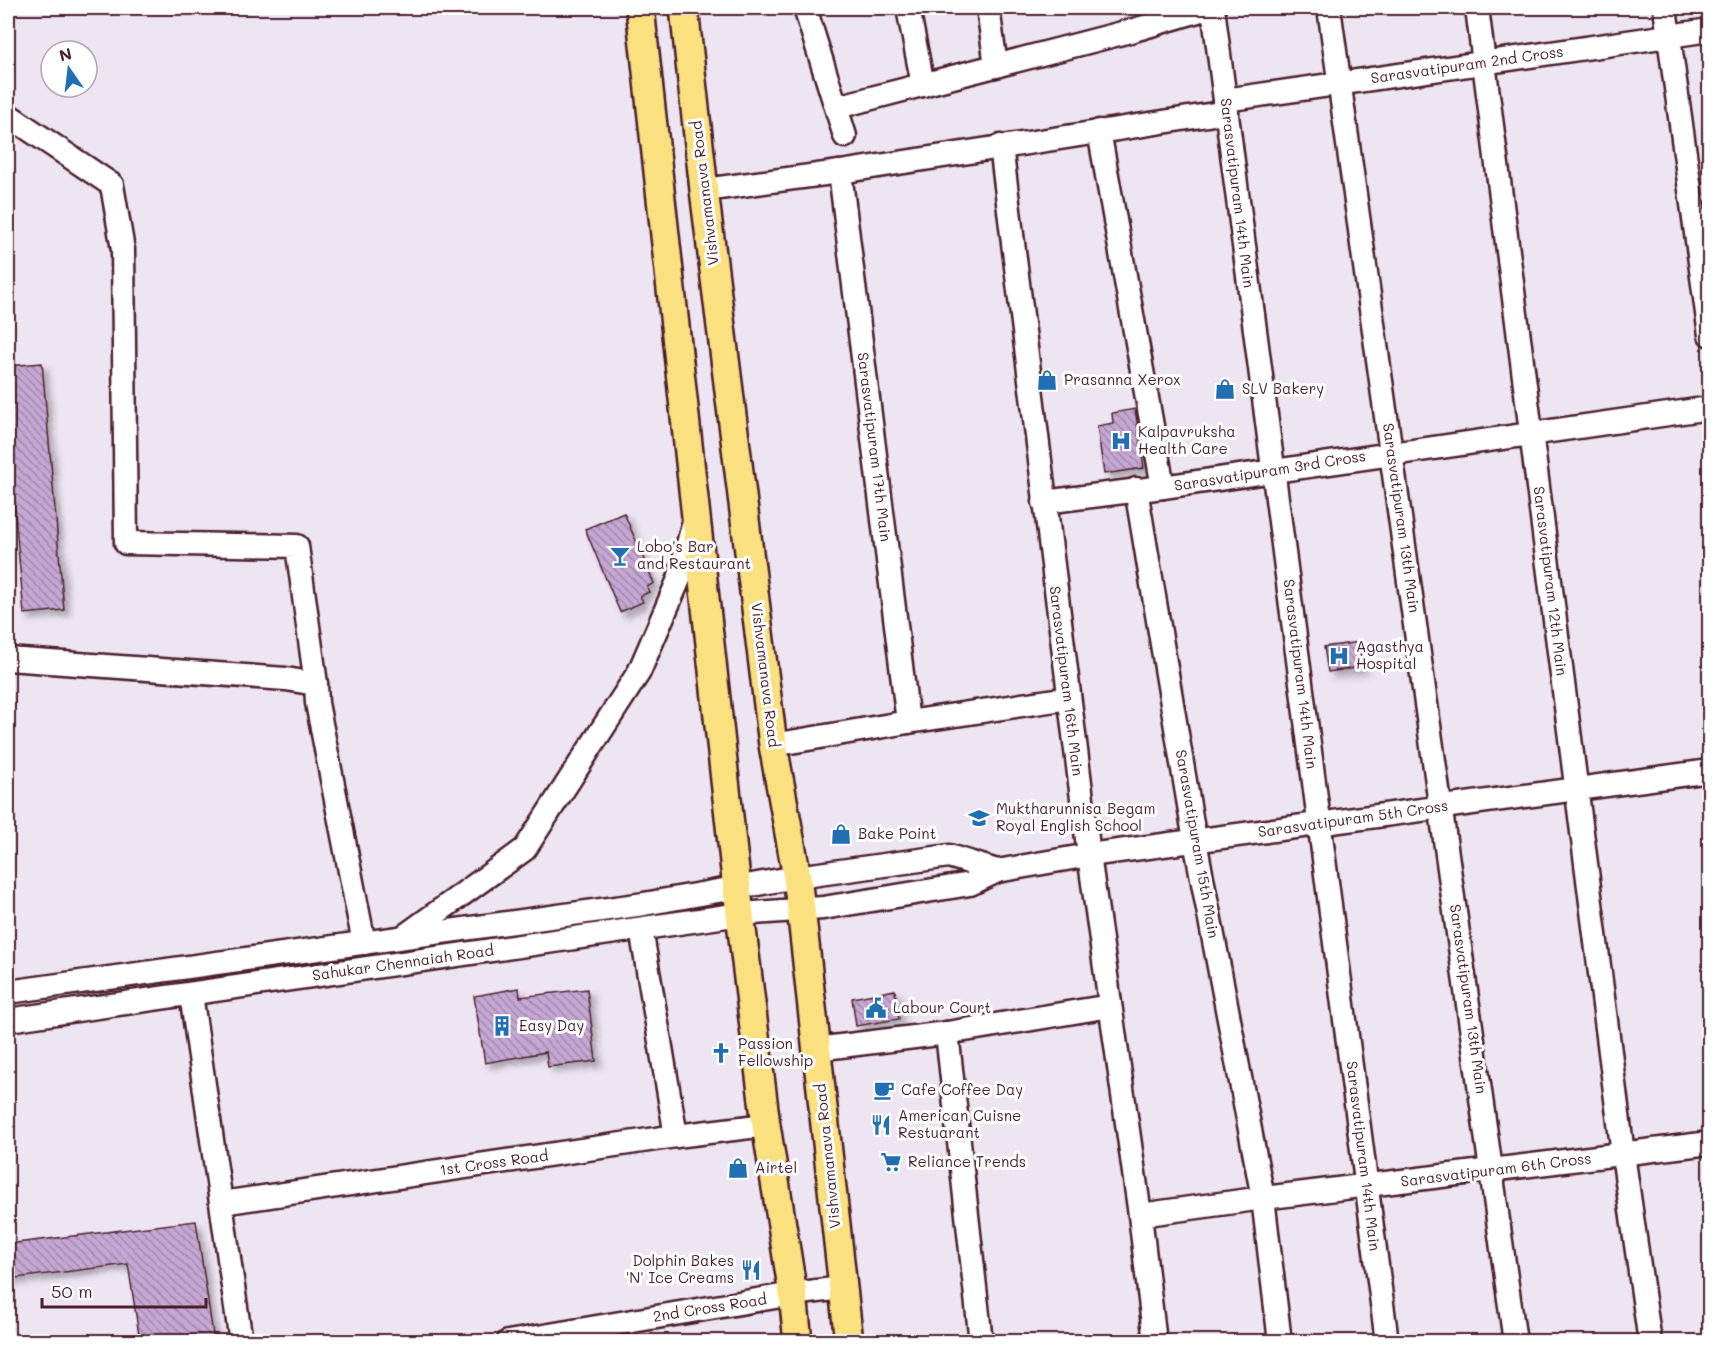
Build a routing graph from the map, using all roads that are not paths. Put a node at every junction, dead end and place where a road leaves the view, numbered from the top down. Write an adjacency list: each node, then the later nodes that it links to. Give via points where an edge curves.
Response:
1 (640, 8): 34 (main road)
2 (684, 8): 24 (main road, Vishvamanava Road)
3 (805, 8): 18 (street)
4 (908, 8): 16 (street)
5 (988, 8): 14 (street)
6 (1208, 8): 14 (street)
7 (1213, 8): 17 (street, Sarasvatipuram 14th Main)
8 (1329, 8): 15 (street, Sarasvatipuram 13th Main)
9 (1477, 8): 13 (street, Sarasvatipuram 12th Main)
10 (1665, 8): 12 (street)
11 (1710, 30): 12 (street, Sarasvatipuram 2nd Cross)
12 (1669, 36): 13 (street, Sarasvatipuram 2nd Cross); 25 (street)
13 (1484, 63): 15 (street, Sarasvatipuram 2nd Cross); 28 (street, Sarasvatipuram 12th Main)
14 (996, 66): 16 (street)
15 (1340, 83): 17 (street, Sarasvatipuram 2nd Cross); 29 (street, Sarasvatipuram 13th Main)
16 (922, 85): 18 (street)
17 (1226, 106): 20 (street, Sarasvatipuram 2nd Cross); 30 (street, Sarasvatipuram 14th Main)
18 (837, 107): 21 (street)
19 (8, 116): 36 (street, via 112,185 123,250 126,543 297,546)
20 (1100, 131): 22 (street, Sarasvatipuram 2nd Cross); 31 (street)
21 (845, 136)
22 (1001, 146): 23 (street, Sarasvatipuram 2nd Cross); 33 (street, Sarasvatipuram 16th Main)
23 (840, 171): 24 (street, Sarasvatipuram 2nd Cross); 38 (street, Sarasvatipuram 17th Main)
24 (704, 190): 39 (main road, Vishvamanava Road)
25 (1702, 225): 26 (street)
26 (1710, 335)
27 (1710, 408): 28 (street, Sarasvatipuram 3rd Cross)
28 (1531, 433): 29 (street, Sarasvatipuram 3rd Cross); 41 (street, Sarasvatipuram 12th Main)
29 (1392, 453): 30 (street, Sarasvatipuram 3rd Cross); 42 (street, Sarasvatipuram 13th Main)
30 (1273, 470): 31 (street, Sarasvatipuram 3rd Cross); 43 (street, Sarasvatipuram 14th Main)
31 (1163, 487): 32 (street, Sarasvatipuram 3rd Cross)
32 (1136, 489): 33 (street, Sarasvatipuram 3rd Cross); 44 (street, Sarasvatipuram 15th Main)
33 (1044, 502): 37 (street, Sarasvatipuram 16th Main)
34 (697, 508): 48 (main road); 51 (street, via 680,579 639,672 525,849)
35 (8, 659): 36 (street)
36 (316, 684): 52 (street)
37 (1069, 698): 38 (street); 45 (street, Sarasvatipuram 16th Main)
38 (908, 722): 39 (street)
39 (773, 745): 47 (main road, Vishvamanava Road)
40 (1710, 771): 41 (street, Sarasvatipuram 5th Cross)
41 (1576, 789): 42 (street, Sarasvatipuram 5th Cross); 62 (street, Sarasvatipuram 12th Main)
42 (1441, 807): 43 (street, Sarasvatipuram 5th Cross); 63 (street, Sarasvatipuram 13th Main)
43 (1319, 823): 44 (street, Sarasvatipuram 5th Cross); 64 (street, Sarasvatipuram 14th Main)
44 (1195, 841): 45 (street, Sarasvatipuram 5th Cross); 65 (street, Sarasvatipuram 15th Main)
45 (1089, 855): 46 (street, Sarasvatipuram 5th Cross); 55 (street, Sarasvatipuram 16th Main)
46 (997, 871): 47 (street, Sarasvatipuram 5th Cross, via 949,856); 49 (street, Sarasvatipuram 5th Cross, via 970,884 823,908)
47 (797, 877): 48 (street, Sahukar Chennaiah Road); 49 (main road, Vishvamanava Road)
48 (739, 901): 49 (street, Sahukar Chennaiah Road); 50 (street, Sahukar Chennaiah Road); 51 (street, Sahukar Chennaiah Road, via 644,904); 59 (main road)
49 (800, 908): 58 (main road, Vishvamanava Road)
50 (641, 929): 54 (street, Sahukar Chennaiah Road); 60 (street)
51 (402, 938): 52 (street, Sahukar Chennaiah Road)
52 (364, 943): 53 (street, Sahukar Chennaiah Road)
53 (8, 992)
54 (191, 993): 56 (street, Sahukar Chennaiah Road); 66 (street)
55 (1110, 1006): 57 (street); 67 (street, Sarasvatipuram 16th Main)
56 (8, 1020)
57 (947, 1033): 58 (street); 75 (street)
58 (816, 1049): 68 (main road, Vishvamanava Road)
59 (766, 1125): 60 (street, 1st Cross Road); 69 (main road)
60 (676, 1136): 66 (street, 1st Cross Road)
61 (1710, 1143): 62 (street, Sarasvatipuram 6th Cross)
62 (1623, 1154): 63 (street, Sarasvatipuram 6th Cross); 80 (street, Sarasvatipuram 12th Main)
63 (1492, 1170): 64 (street, Sarasvatipuram 6th Cross); 79 (street, Sarasvatipuram 13th Main)
64 (1366, 1186): 65 (street, Sarasvatipuram 6th Cross); 78 (street, Sarasvatipuram 14th Main)
65 (1263, 1198): 67 (street, Sarasvatipuram 6th Cross); 77 (street, Sarasvatipuram 15th Main)
66 (222, 1203): 71 (street)
67 (1140, 1215): 76 (street, Sarasvatipuram 16th Main)
68 (842, 1287): 69 (street, 2nd Cross Road); 74 (main road, Vishvamanava Road)
69 (793, 1294): 70 (street, 2nd Cross Road); 73 (main road)
70 (609, 1333): 72 (street, 2nd Cross Road)
71 (241, 1341)
72 (508, 1341)
73 (798, 1341)
74 (849, 1341)
75 (981, 1341)
76 (1155, 1341)
77 (1280, 1341)
78 (1387, 1341)
79 (1515, 1341)
80 (1650, 1341)

